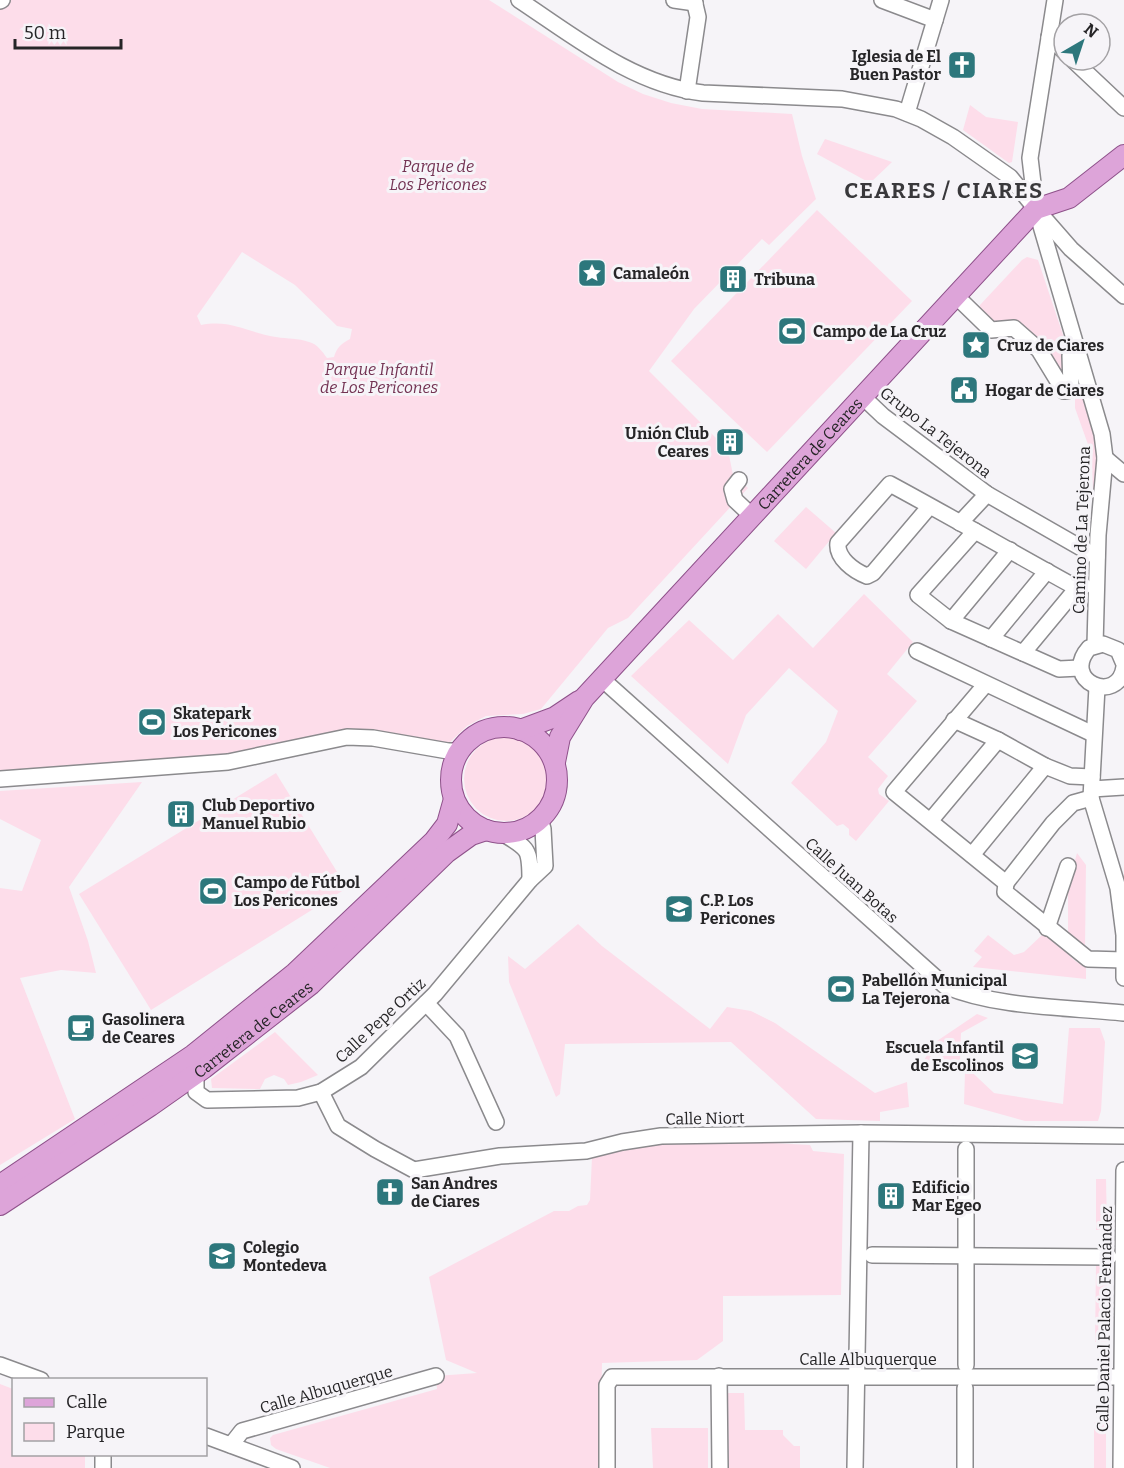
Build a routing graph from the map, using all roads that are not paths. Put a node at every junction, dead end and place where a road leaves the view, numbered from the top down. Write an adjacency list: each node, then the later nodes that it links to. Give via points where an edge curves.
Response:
1 (519, 0): 11 (street, via 629,70)
2 (674, 0): 6 (street)
3 (882, 0): 7 (street)
4 (941, 0): 7 (street)
5 (1055, 0): 8 (street)
6 (694, 2): 11 (street, via 698,17)
7 (935, 20): 13 (street)
8 (1049, 37): 9 (street); 15 (street, via 1030,158)
9 (1052, 40)
10 (1086, 72): 12 (street)
11 (687, 91): 13 (street, via 842,99)
12 (1124, 108)
13 (907, 113): 15 (street, via 953,136 1010,177)
14 (1124, 155): 15 (main road, via 1069,198)
15 (1036, 209): 16 (main road, Carretera de Ceares); 17 (street, via 1071,249); 18 (street, Camino de La Tejerona)
16 (956, 296): 18 (street, via 991,330 1014,328 1039,350 1064,391 1071,386 1070,356); 19 (main road, Carretera de Ceares)
17 (1124, 296)
18 (1075, 345): 20 (street, Camino de La Tejerona, via 1102,434)
19 (863, 397): 23 (street, Grupo La Tejerona); 25 (main road, Carretera de Ceares)
20 (1105, 458): 21 (street); 29 (street, Camino de La Tejerona)
21 (1124, 474)
22 (739, 480): 25 (street, via 732,489 735,500)
23 (987, 494): 26 (street, Grupo La Tejerona); 29 (street, Grupo La Tejerona)
24 (930, 506): 24 (street, via 890,484 838,543 840,557 860,573 873,573); 26 (street)
25 (752, 516): 40 (main road, Carretera de Ceares)
26 (960, 523): 27 (street)
27 (975, 531): 28 (street); 33 (street, via 918,595)
28 (1010, 550): 30 (street); 33 (street)
29 (1097, 557): 31 (street, Camino de La Tejerona)
30 (1047, 571): 32 (street); 34 (street)
31 (1096, 583): 32 (street); 35 (street, Camino de La Tejerona)
32 (1077, 588): 37 (street)
33 (951, 621): 34 (street)
34 (991, 639): 37 (street)
35 (1095, 645): 38 (street, via 1118,650); 39 (street, via 1084,654)
36 (916, 651): 41 (street)
37 (1023, 653): 39 (street, via 1059,669)
38 (1124, 665): 42 (street, via 1113,685)
39 (1080, 668): 42 (street, via 1083,677)
40 (602, 679): 43 (main road, Carretera de Ceares); 68 (street, Calle Juan Botas, via 945,986 997,1001)
41 (986, 685): 44 (street); 46 (street)
42 (1097, 687): 46 (street)
43 (584, 698): 45 (main road, Carretera de Ceares, via 555,717); 49 (main road, Carretera de Ceares, via 560,737)
44 (954, 720): 47 (street); 58 (street, via 894,792)
45 (520, 730): 48 (main road, via 499,727 483,731); 49 (main road, via 543,745)
46 (1093, 734): 54 (street)
47 (998, 740): 50 (street); 58 (street)
48 (454, 751): 52 (street, via 347,737 228,762); 55 (main road)
49 (555, 762): 57 (main road, via 556,790)
50 (1045, 766): 51 (street); 60 (street)
51 (1070, 776): 54 (street); 56 (street)
52 (0, 779)
53 (1124, 787): 54 (street)
54 (1091, 788): 56 (street); 65 (street, via 1118,888)
55 (454, 799): 59 (main road, via 472,823); 76 (main road, Carretera de Ceares, via 447,824 434,841 295,973 184,1061)
56 (1073, 803): 63 (street)
57 (540, 819): 59 (main road, via 516,832); 62 (street, Calle Pepe Ortiz, via 550,867)
58 (931, 820): 60 (street)
59 (494, 832): 62 (street, via 527,850); 69 (main road, Carretera de Ceares, via 471,835 446,853 310,985)
60 (972, 855): 63 (street)
61 (1068, 866): 64 (street)
62 (530, 880): 67 (street, Calle Pepe Ortiz)
63 (1006, 883): 64 (street, via 1005,892)
64 (1047, 928): 65 (street, via 1088,959)
65 (1124, 960): 66 (street)
66 (1124, 978)
67 (426, 1004): 70 (street, Calle Pepe Ortiz, via 362,1066); 71 (street, via 457,1036)
68 (1124, 1013)
69 (196, 1074): 70 (street, Calle Pepe Ortiz, via 196,1092 207,1100 298,1098); 77 (main road, Carretera de Ceares)
70 (321, 1092): 72 (street, Calle Niort, via 338,1126 414,1170 500,1156 586,1150 660,1136)
71 (496, 1122)
72 (861, 1133): 73 (street, Calle Niort); 85 (street)
73 (1124, 1136)
74 (966, 1149): 79 (street)
75 (1124, 1170): 86 (street, Calle Daniel Palacio Fernández)
76 (0, 1185)
77 (0, 1205)
78 (872, 1256): 79 (street)
79 (966, 1256): 80 (street); 82 (street)
80 (1102, 1257)
81 (0, 1365): 87 (street)
82 (966, 1365)
83 (436, 1376): 90 (street, Calle Albuquerque, via 242,1431)
84 (719, 1376): 85 (street, Calle Albuquerque); 93 (street, Calle Albuquerque, via 612,1377 607,1385); 94 (street)
85 (856, 1377): 86 (street, Calle Albuquerque); 95 (street)
86 (1123, 1377): 97 (street, Calle Daniel Palacio Fernández)
87 (36, 1378)
88 (965, 1388): 96 (street)
89 (207, 1436): 90 (street)
90 (231, 1445): 91 (street)
91 (267, 1464): 92 (street)
92 (292, 1468)
93 (607, 1468)
94 (720, 1468)
95 (855, 1468)
96 (965, 1468)
97 (1121, 1468)

